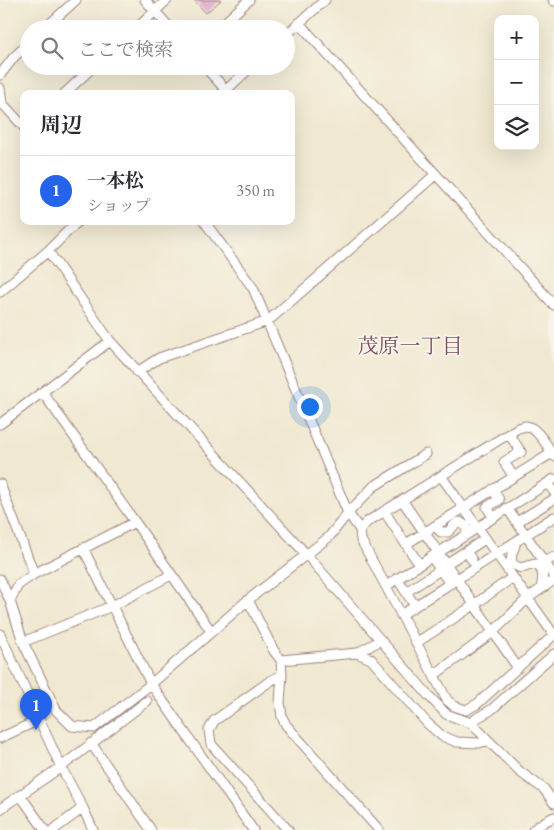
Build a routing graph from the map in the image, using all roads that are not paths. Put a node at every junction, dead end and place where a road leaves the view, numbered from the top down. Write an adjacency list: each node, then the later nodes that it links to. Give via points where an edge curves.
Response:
1 (145, 0): 6 (street)
2 (167, 0): 6 (street)
3 (249, 0): 10 (street)
4 (325, 0): 11 (street)
5 (70, 2): 7 (street)
6 (155, 11): 8 (street); 9 (street)
7 (53, 20)
8 (146, 20)
9 (163, 20)
10 (227, 20)
11 (298, 23): 12 (street); 23 (street)
12 (295, 26)
13 (20, 51): 14 (street)
14 (0, 75)
15 (84, 75): 19 (street)
16 (211, 75): 20 (street)
17 (242, 75): 21 (street)
18 (0, 88): 22 (street, via 2,103)
19 (68, 90)
20 (222, 90)
21 (226, 90)
22 (20, 123)
23 (435, 175): 28 (street); 29 (street)
24 (74, 225): 26 (street)
25 (207, 225): 29 (street, via 253,288)
26 (48, 251): 27 (street); 30 (street)
27 (0, 292)
28 (554, 305)
29 (268, 321): 31 (street, via 159,358); 48 (street)
30 (110, 342): 31 (street); 32 (street)
31 (137, 372): 64 (street)
32 (43, 393): 33 (street); 51 (street)
33 (0, 424)
34 (509, 434): 36 (street, via 525,426 532,428); 37 (street); 38 (street, via 521,452 504,462)
35 (426, 454): 48 (street, via 373,487)
36 (553, 454): 38 (street)
37 (441, 476): 44 (street); 45 (street)
38 (514, 477): 41 (street)
39 (551, 481): 42 (street); 46 (street)
40 (0, 484): 72 (street)
41 (493, 489): 45 (street); 49 (street, via 499,500 487,507)
42 (554, 492)
43 (554, 499): 52 (street)
44 (402, 500): 47 (street); 56 (street)
45 (464, 508): 53 (street); 54 (street)
46 (507, 508): 49 (street); 52 (street)
47 (384, 511): 55 (street); 61 (street)
48 (348, 513): 55 (street); 64 (street, via 329,537)
49 (493, 517): 54 (street)
50 (554, 517): 58 (street)
51 (135, 522): 62 (street); 73 (street)
52 (518, 522): 58 (street)
53 (436, 526): 56 (street); 57 (street, via 442,532 448,532 460,522 466,526)
54 (477, 527): 57 (street); 59 (street)
55 (360, 530): 79 (street, via 361,540)
56 (424, 533): 61 (street); 65 (street)
57 (467, 533): 65 (street)
58 (526, 535): 60 (street); 69 (street)
59 (486, 538): 63 (street); 66 (street)
60 (516, 542): 66 (street); 80 (street, via 511,562 517,567 536,564 541,568)
61 (406, 544): 70 (street)
62 (83, 548): 72 (street); 86 (street)
63 (466, 551): 68 (street); 71 (street)
64 (306, 554): 83 (street); 93 (street)
65 (434, 554): 70 (street); 71 (street)
66 (496, 554): 74 (street); 78 (street)
67 (554, 557): 69 (street)
68 (472, 560)
69 (545, 562): 76 (street)
70 (420, 564): 75 (street)
71 (443, 567): 78 (street); 81 (street, via 428,582)
72 (34, 574): 84 (street, via 18,585)
73 (171, 575): 86 (street); 89 (street)
74 (512, 577): 82 (street); 85 (street)
75 (398, 578): 79 (street); 81 (street)
76 (554, 578): 80 (street)
77 (0, 579): 84 (street)
78 (453, 581): 85 (street); 87 (street)
79 (386, 586): 88 (street)
80 (541, 589): 82 (street)
81 (406, 592): 87 (street)
82 (528, 598): 90 (street); 92 (street)
83 (248, 600): 89 (street); 100 (street)
84 (10, 601): 94 (street)
85 (474, 604): 90 (street); 95 (street)
86 (112, 606): 94 (street); 104 (street)
87 (415, 606): 88 (street)
88 (401, 615): 95 (street)
89 (211, 632): 104 (street)
90 (493, 632): 101 (street); 103 (street)
91 (0, 634): 98 (street)
92 (554, 635): 101 (street)
93 (381, 640): 96 (street); 107 (street, via 446,714)
94 (24, 642): 104 (street, via 56,710 72,726 94,728)
95 (416, 643): 103 (street)
96 (358, 653): 100 (street); 109 (street, via 371,659 442,736 457,742)
97 (554, 654): 107 (street, via 491,710)
98 (10, 656): 99 (street); 106 (street)
99 (0, 660)
100 (281, 660): 102 (street)
101 (518, 668): 103 (street, via 466,710 447,700)
102 (282, 675): 122 (street, via 214,721 209,730 211,744); 123 (street, via 280,702 286,725)
103 (434, 675)
104 (151, 684): 121 (street)
105 (147, 701): 110 (street)
106 (39, 720): 108 (street); 111 (street)
107 (471, 723): 109 (street)
108 (0, 738)
109 (488, 740): 113 (street, via 520,772 544,789)
110 (91, 743): 111 (street); 120 (street)
111 (60, 767): 112 (street); 114 (street)
112 (20, 795): 115 (street); 117 (street)
113 (554, 803)
114 (83, 808): 118 (street); 119 (street)
115 (0, 810)
116 (554, 817): 124 (street)
117 (45, 830)
118 (53, 830)
119 (93, 830)
120 (151, 830)
121 (253, 830)
122 (288, 830)
123 (379, 830)
124 (533, 830)

